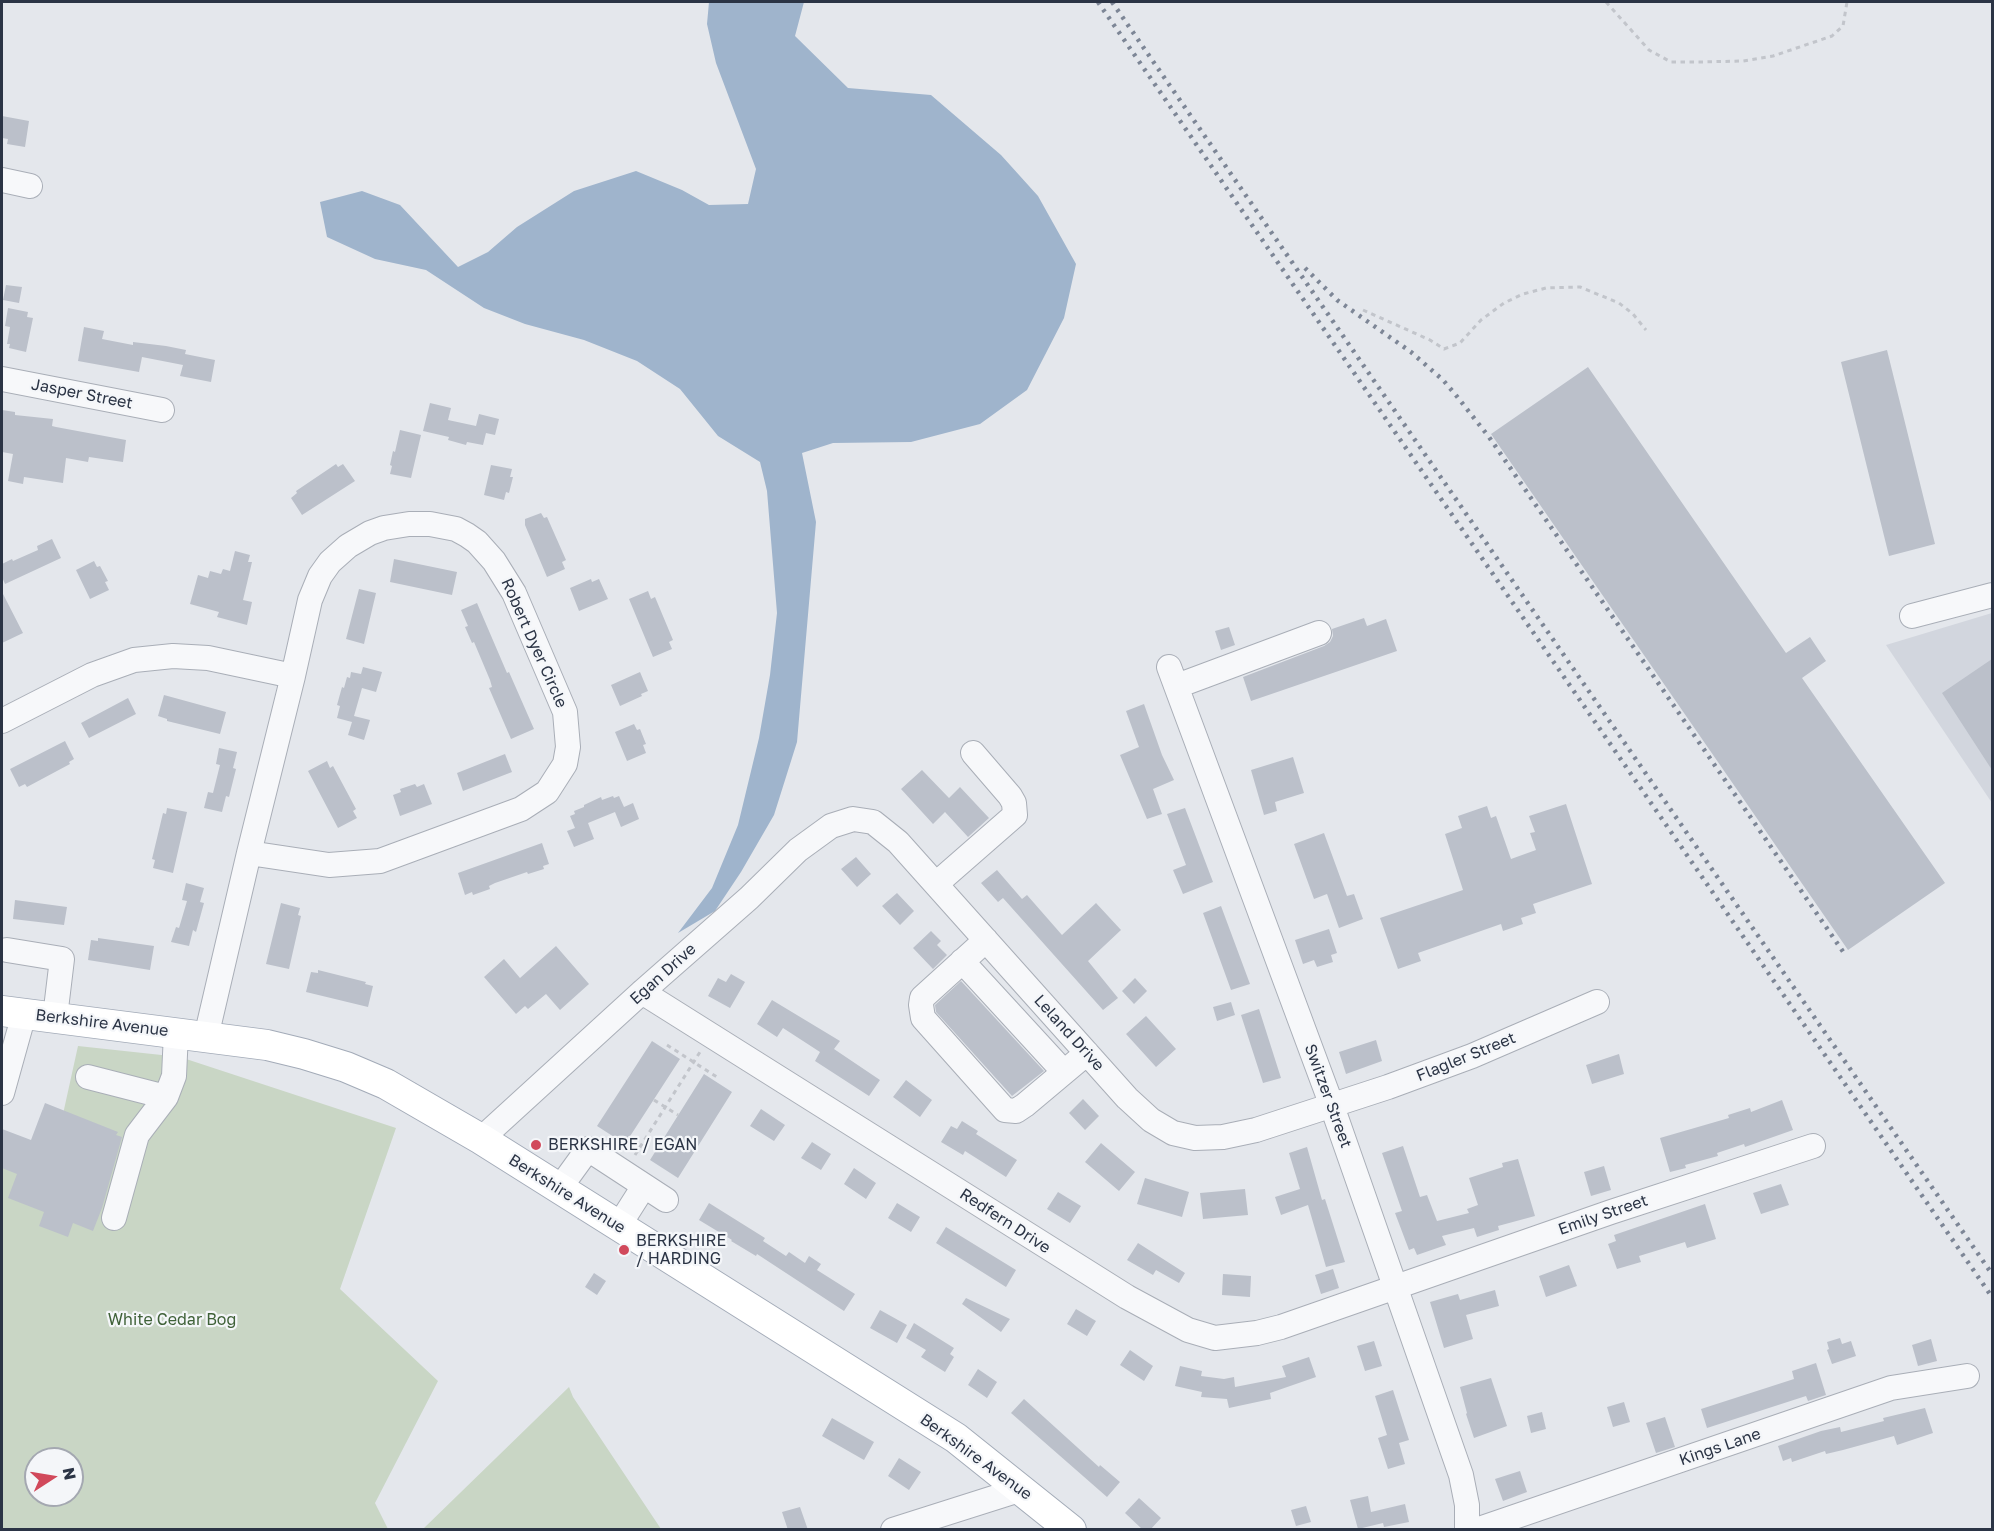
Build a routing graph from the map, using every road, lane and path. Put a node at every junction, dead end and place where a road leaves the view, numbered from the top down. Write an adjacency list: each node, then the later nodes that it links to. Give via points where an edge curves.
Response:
1 (1606, 2): 2 (path, via 1649,50 1671,62 1743,62 1832,36 1843,26)
2 (1847, 2)
3 (2, 180): 4 (street)
4 (30, 186)
5 (1363, 310): 6 (path, via 1444,349 1460,343 1481,320 1523,294 1546,288 1580,287 1619,303)
6 (1646, 330)
7 (2, 379): 8 (street, Jasper Street)
8 (162, 410)
9 (1992, 596): 10 (street)
10 (1912, 616)
11 (1319, 633): 37 (street, Switzer Street, via 1173,677)
12 (293, 676): 13 (street, via 208,658 134,660 92,675); 16 (street, Robert Dyer Circle); 16 (street, Robert Dyer Circle, via 310,600 320,576 339,554 357,539 398,525 430,524 456,529 486,551 514,593 565,712 565,764 547,792 521,809 380,861 329,865)
13 (2, 721)
14 (973, 753): 17 (street, via 1010,796 1015,815)
15 (853, 819): 17 (street, Leland Drive, via 873,822 898,842); 21 (street, Egan Drive, via 831,826 798,850)
16 (249, 853): 27 (street, Robert Dyer Circle)
17 (936, 884): 18 (street, Leland Drive)
18 (986, 940): 20 (street); 29 (street, Leland Drive)
19 (7, 950): 24 (street, via 62,959)
20 (962, 961): 31 (street); 31 (street, via 922,998 923,1017 1005,1110 1016,1111)
21 (642, 992): 26 (street, Redfern Drive); 40 (street, Egan Drive)
22 (1597, 1002): 37 (street, Flagler Street, via 1472,1056)
23 (13, 1012): 24 (main road, Berkshire Avenue); 34 (street)
24 (55, 1017): 25 (main road, Berkshire Avenue)
25 (176, 1033): 27 (main road, Berkshire Avenue); 35 (street, via 174,1076)
26 (711, 1035): 30 (path); 48 (street, Redfern Drive, via 1069,1262 1188,1330 1215,1338 1257,1333)
27 (206, 1037): 40 (main road, Berkshire Avenue, via 267,1045 346,1067 386,1084)
28 (667, 1045): 30 (path)
29 (1087, 1053): 31 (street); 37 (street, Leland Drive, via 1150,1120 1184,1136 1223,1137)
30 (694, 1063): 33 (path); 38 (path)
31 (1064, 1072)
32 (88, 1077): 35 (street)
33 (720, 1079)
34 (2, 1093)
35 (166, 1097): 46 (street, via 137,1135)
36 (654, 1100): 38 (path)
37 (1332, 1106): 48 (street, Switzer Street)
38 (665, 1108): 39 (path); 42 (path)
39 (678, 1115)
40 (481, 1140): 44 (main road, Berkshire Avenue)
41 (1813, 1146): 48 (street, Emily Street)
42 (634, 1156)
43 (644, 1186): 44 (street, via 588,1149); 45 (street); 47 (street)
44 (559, 1189): 47 (main road, Berkshire Avenue)
45 (666, 1200)
46 (114, 1218)
47 (618, 1227): 50 (main road, Berkshire Avenue, via 956,1438)
48 (1395, 1288): 53 (street, Switzer Street, via 1461,1475)
49 (1967, 1377): 54 (street, Kings Lane, via 1891,1388)
50 (1022, 1489): 51 (main road, Berkshire Avenue); 52 (street)
51 (1062, 1527)
52 (893, 1530)
53 (1467, 1530)
54 (1476, 1530)

